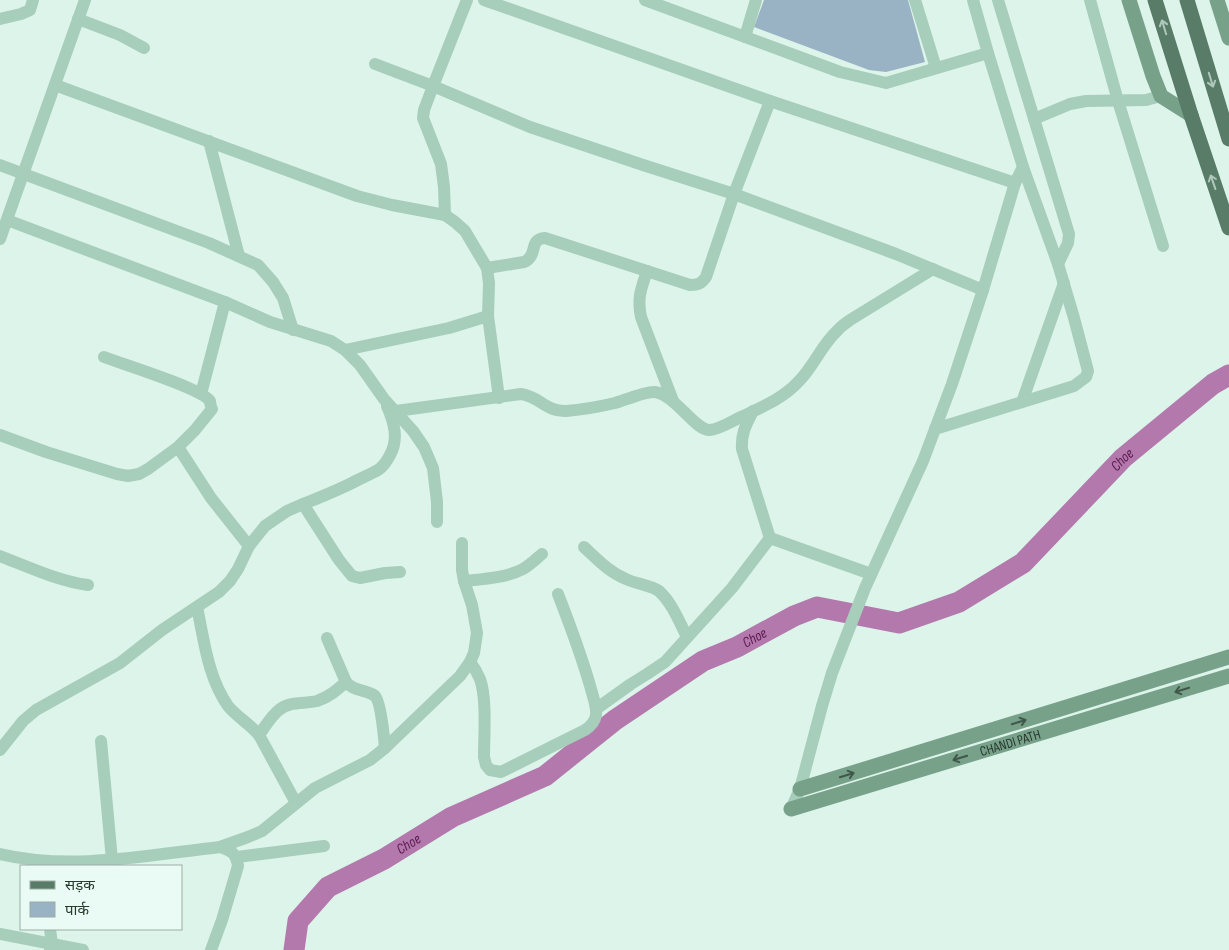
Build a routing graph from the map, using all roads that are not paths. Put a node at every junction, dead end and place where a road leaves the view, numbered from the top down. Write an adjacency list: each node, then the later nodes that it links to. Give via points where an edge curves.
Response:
1 (33, 0): 15 (street, via 30,10)
2 (85, 0): 16 (street)
3 (467, 0): 24 (street)
4 (484, 0): 26 (street)
5 (645, 0): 17 (street)
6 (756, 0): 17 (street)
7 (915, 0): 22 (street)
8 (973, 0): 20 (street)
9 (998, 0): 30 (street)
10 (1090, 0): 27 (street)
11 (1129, 0): 25 (main road)
12 (1155, 0): 29 (main road, one-way to 12)
13 (1187, 0): 28 (main road, one-way to 28)
14 (1217, 0): 18 (main road)
15 (0, 19)
16 (78, 19): 19 (street); 23 (street)
17 (745, 37): 22 (street, via 840,72 886,83)
18 (1229, 38)
19 (144, 48)
20 (988, 53): 22 (street); 34 (street)
21 (375, 64): 24 (street)
22 (936, 68)
23 (55, 85): 32 (street); 35 (street)
24 (433, 86): 37 (street, via 530,127); 38 (street, via 424,118 441,164)
25 (1161, 96): 27 (street); 29 (main road)
26 (770, 101): 36 (street); 37 (street)
27 (1118, 101): 30 (street, via 1070,104); 42 (street)
28 (1225, 110): 31 (main road)
29 (1191, 115): 40 (main road, one-way to 29)
30 (1034, 119): 44 (street, via 1069,234)
31 (1229, 139)
32 (209, 141): 38 (street, via 365,198); 43 (street)
33 (0, 165): 35 (street)
34 (1024, 167): 36 (street); 44 (street)
35 (24, 173): 39 (street); 43 (street)
36 (1015, 183): 49 (street)
37 (734, 194): 46 (street); 47 (street, via 702,282 690,285)
38 (445, 215): 45 (street, via 465,231)
39 (7, 220): 41 (street); 50 (street)
40 (1229, 228)
41 (0, 239)
42 (1163, 246)
43 (239, 256): 52 (street, via 258,265 273,282 283,298)
44 (1058, 264): 48 (street)
45 (487, 268): 47 (street, via 529,260 537,240 545,238); 51 (street, via 490,283)
46 (933, 270): 49 (street); 61 (street, via 837,330 791,390)
47 (647, 271): 58 (street, via 639,299 640,312)
48 (1064, 283): 59 (street); 59 (street, via 1088,371 1086,377 1074,386)
49 (983, 290): 62 (street)
50 (225, 302): 52 (street); 55 (street)
51 (488, 316): 53 (street, via 449,328); 56 (street)
52 (293, 330): 53 (street, via 331,341)
53 (345, 350): 57 (street, via 360,365)
54 (104, 357): 55 (street)
55 (201, 394): 64 (street, via 210,402 212,409)
56 (500, 398): 58 (street, via 528,394 561,411 612,404 652,392); 60 (street)
57 (384, 400): 60 (street); 65 (street, via 396,430 394,449 386,462 358,480)
58 (673, 402): 61 (street, via 700,427 709,430)
59 (1022, 402): 62 (street)
60 (396, 411): 66 (street, via 424,447 434,468)
61 (753, 411): 67 (street, via 741,438 742,449)
62 (935, 429): 74 (street)
63 (0, 435): 64 (street, via 128,476 148,470)
64 (178, 447): 69 (street, via 211,498)
65 (303, 504): 69 (street, via 265,526); 73 (street, via 338,560 352,576 360,578)
66 (437, 522)
67 (770, 538): 74 (street); 79 (street, via 732,588)
68 (462, 543): 75 (street)
69 (249, 546): 78 (street, via 230,581)
70 (584, 547): 79 (street, via 612,572 657,590 670,603)
71 (542, 554): 75 (street, via 512,573)
72 (0, 556): 76 (street, via 58,578)
73 (400, 572)
74 (871, 574): 90 (street, via 832,673)
75 (464, 581): 82 (street, via 477,632)
76 (88, 585)
77 (558, 594): 85 (street)
78 (197, 607): 86 (street, via 210,668 221,694 229,707); 89 (street, via 120,664 36,710)
79 (687, 637): 85 (street, via 665,662)
80 (327, 638): 84 (street)
81 (1229, 658): 90 (main road, CHANDI PATH, one-way to 81)
82 (470, 662): 85 (street, via 481,681 484,757 490,770 501,772 585,730 596,717); 88 (street, via 460,676)
83 (1229, 676): 92 (main road, CHANDI PATH, one-way to 92)
84 (346, 682): 86 (street, via 324,698 286,705 277,711); 88 (street, via 350,687 374,696 379,702)
85 (596, 709)
86 (259, 735): 91 (street)
87 (101, 741): 97 (street)
88 (385, 748): 91 (street, via 370,760 314,788)
89 (0, 750)
90 (800, 789): 92 (street)
91 (296, 803): 94 (street, via 262,831)
92 (791, 809)
93 (324, 846): 96 (street)
94 (220, 847): 96 (street); 97 (street)
95 (0, 854): 98 (street)
96 (237, 857): 103 (street, via 236,876)
97 (112, 860): 98 (street)
98 (33, 863)
99 (50, 930): 101 (street)
100 (0, 934): 101 (street)
101 (51, 947): 102 (street)
102 (83, 950)
103 (211, 950)

